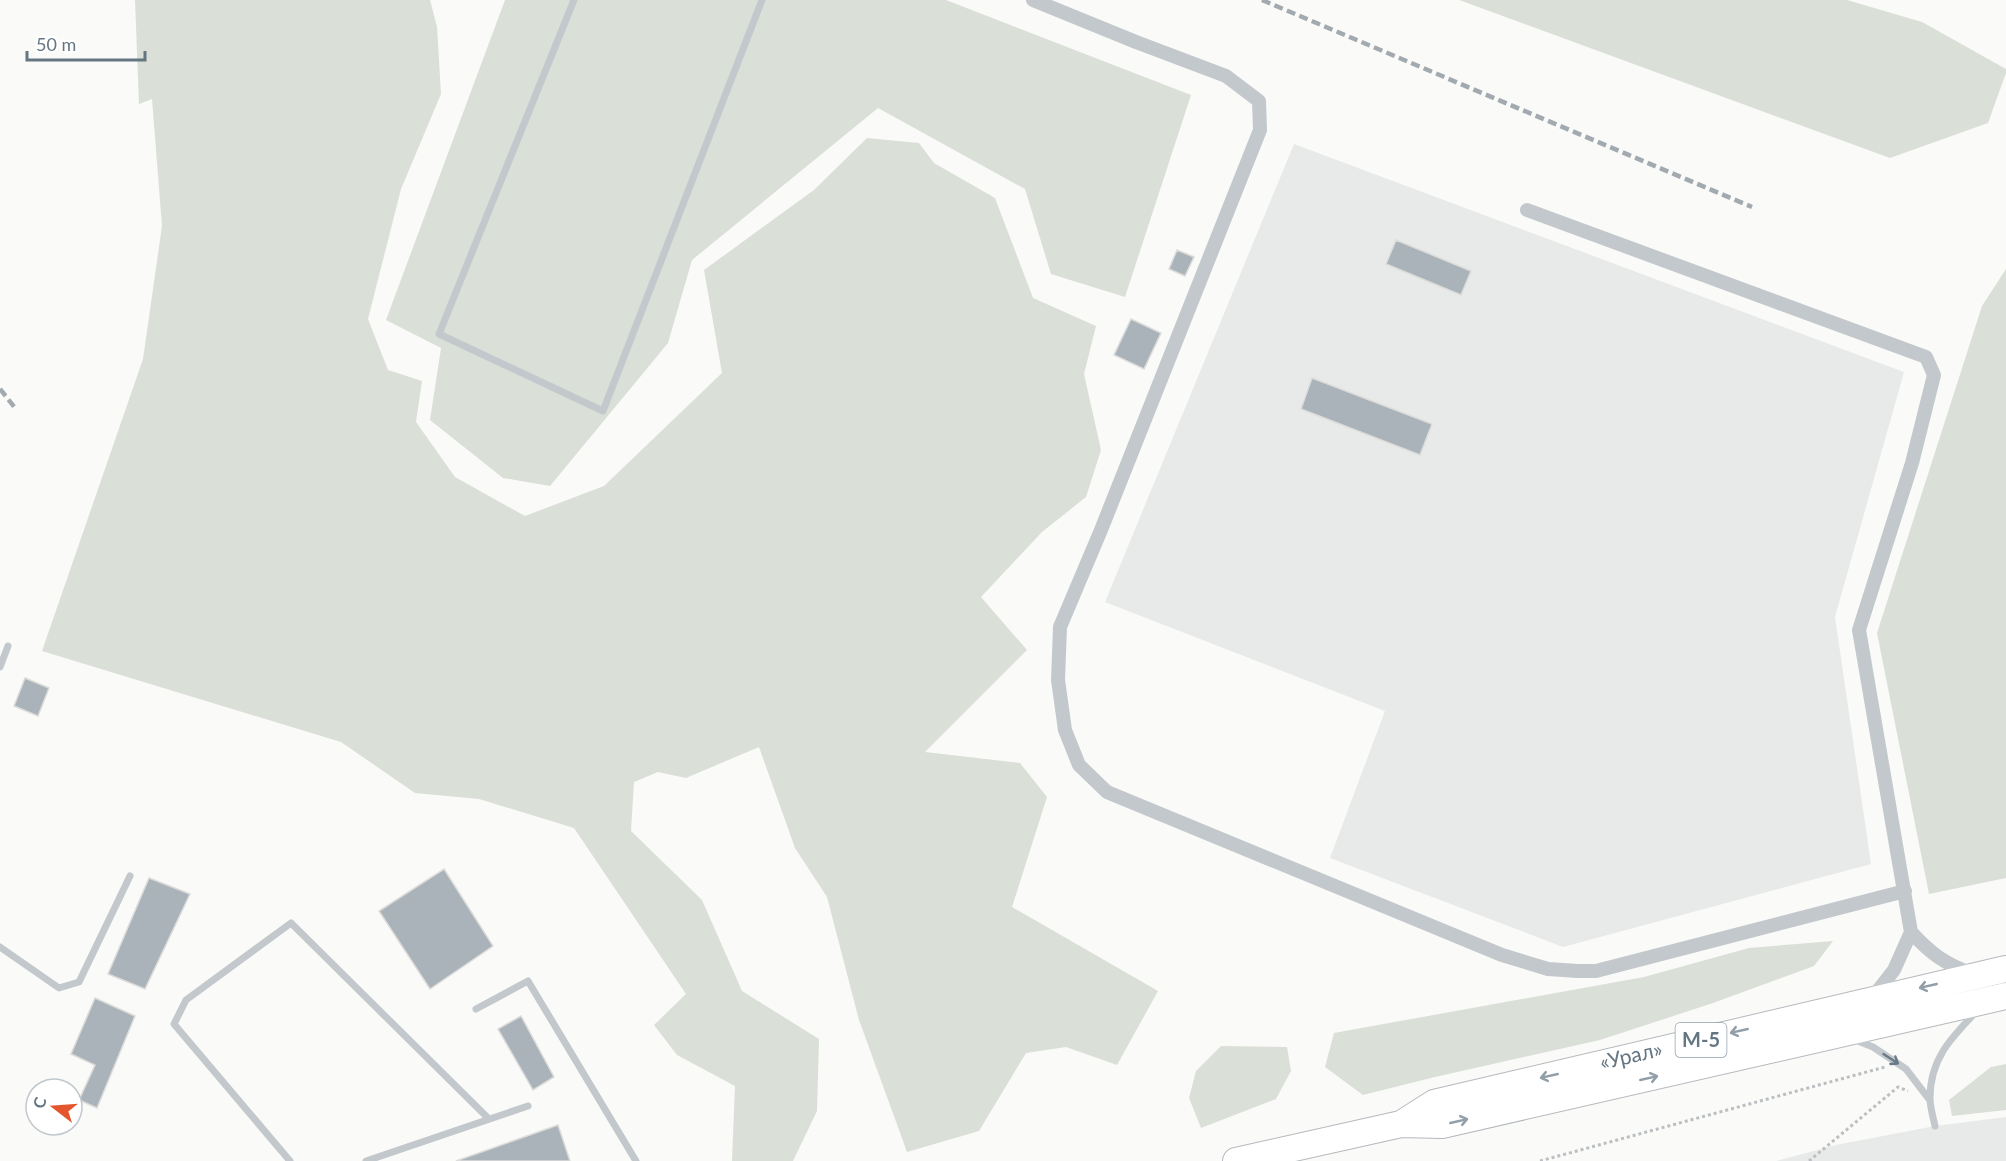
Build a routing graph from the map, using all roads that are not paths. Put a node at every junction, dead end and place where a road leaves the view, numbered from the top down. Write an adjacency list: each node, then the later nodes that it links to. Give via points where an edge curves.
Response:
1 (574, 0): 2 (lane, via 438,334 603,411)
2 (762, 0)
3 (1034, 0): 8 (street, via 1226,76 1259,101 1260,130 1060,627 1058,680 1065,730 1079,765 1107,792 1502,955 1548,969 1596,971)
4 (1527, 210): 8 (street, via 1926,357 1934,375 1912,463 1859,630)
5 (8, 646): 6 (lane)
6 (0, 667)
7 (130, 876): 10 (lane, via 79,982 59,988)
8 (1905, 891): 9 (street)
9 (1911, 932): 12 (street, via 1950,966); 13 (street, via 1894,970)
10 (0, 947)
11 (2006, 969): 12 (highway, «Урал» / М-5)
12 (1976, 975): 13 (highway, «Урал» / М-5, one-way to 13)
13 (1872, 999): 20 (highway, «Урал» / М-5, one-way to 20, via 1434,1103)
14 (1997, 999): 16 (highway, «Урал» / М-5); 17 (lane, via 1952,1036 1933,1069)
15 (477, 1009): 24 (lane, via 528,981)
16 (1840, 1034): 17 (lane, one-way to 17, via 1873,1047 1898,1063); 20 (highway, «Урал» / М-5, one-way to 16, via 1442,1125)
17 (1929, 1099): 21 (lane)
18 (528, 1106): 19 (lane)
19 (489, 1119): 22 (lane, via 291,923 186,1000 174,1024); 23 (lane)
20 (1401, 1124): 25 (highway, «Урал» / М-5)
21 (1935, 1126)
22 (290, 1161)
23 (366, 1161)
24 (636, 1161)
25 (1236, 1161)

